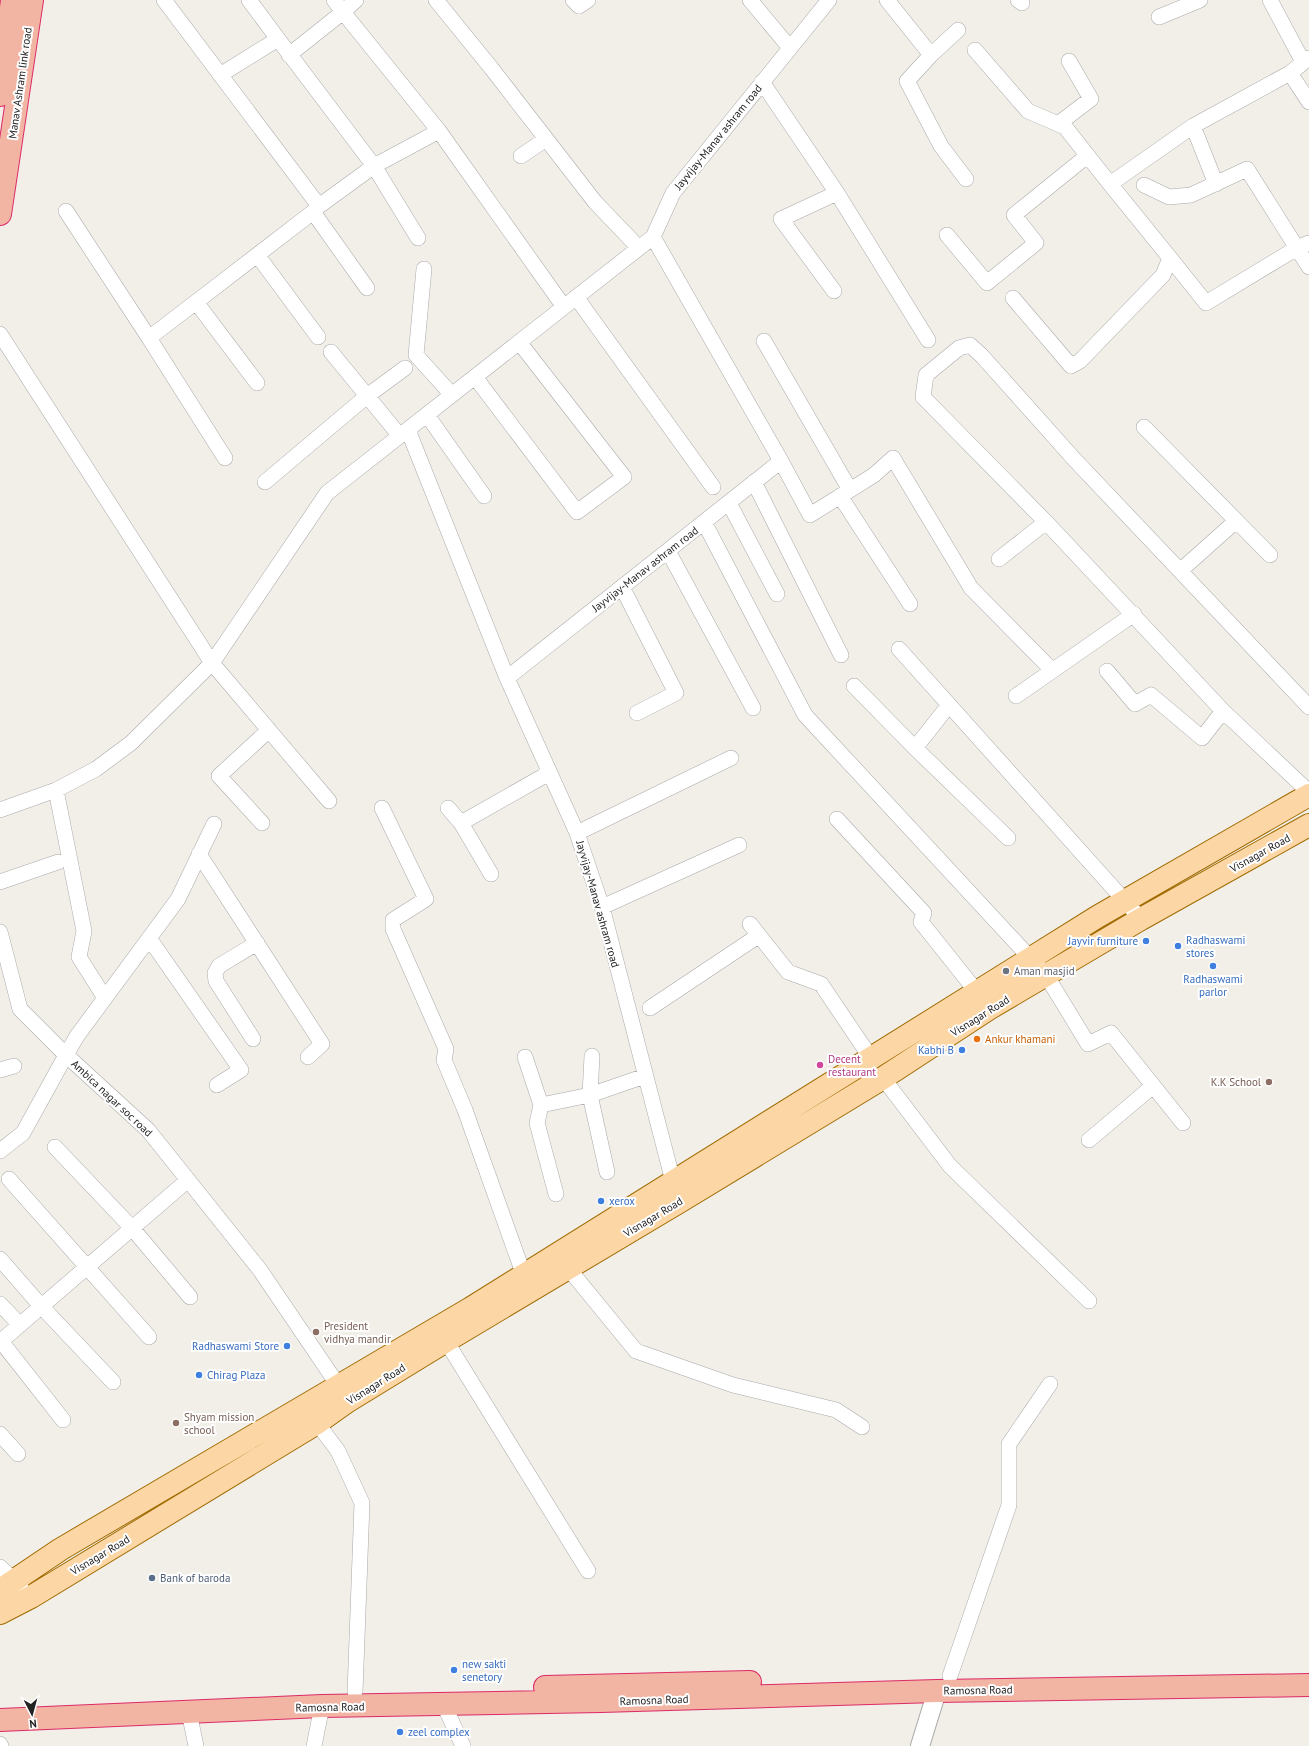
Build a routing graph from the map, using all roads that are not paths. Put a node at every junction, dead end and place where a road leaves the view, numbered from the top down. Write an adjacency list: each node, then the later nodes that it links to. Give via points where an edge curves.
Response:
1 (12, 0): 24 (highway)
2 (32, 0): 44 (highway, Manav Ashram link road)
3 (164, 0): 26 (street)
4 (249, 0): 17 (street)
5 (356, 0): 14 (street)
6 (436, 0): 33 (street)
7 (573, 0): 8 (street, via 579,6)
8 (588, 0)
9 (750, 0): 18 (street)
10 (887, 0): 21 (street)
11 (1200, 0): 15 (street)
12 (1270, 0): 22 (street)
13 (823, 3): 18 (street, Jayvijay-Manav ashram road)
14 (339, 6): 20 (street); 32 (street)
15 (1159, 17)
16 (958, 30): 21 (street)
17 (278, 39): 20 (street); 26 (street)
18 (790, 48): 27 (street, Jayvijay-Manav ashram road)
19 (975, 50): 30 (street, via 1028,111)
20 (289, 55): 36 (street)
21 (931, 55): 37 (street, via 907,81 941,146)
22 (1306, 60): 25 (street)
23 (1069, 61): 30 (street, via 1091,99)
24 (3, 62): 28 (highway)
25 (1290, 73): 29 (street); 31 (street)
26 (220, 75): 42 (street)
27 (762, 82): 41 (street); 46 (street, Jayvijay-Manav ashram road, via 673,193)
28 (0, 95)
29 (1309, 102)
30 (1058, 124): 35 (street, via 1066,127)
31 (1194, 126): 38 (street); 39 (street)
32 (438, 131): 36 (street); 59 (street)
33 (546, 139): 34 (street); 49 (street, via 595,202)
34 (521, 156)
35 (1087, 156): 38 (street); 45 (street, via 1014,215 1036,243 988,283)
36 (374, 166): 42 (street); 47 (street)
37 (966, 179)
38 (1110, 184): 51 (street)
39 (1216, 184): 40 (street, via 1191,195 1169,197); 48 (street, via 1247,170)
40 (1144, 185)
41 (837, 193): 55 (street, via 781,219); 63 (street)
42 (316, 209): 50 (street); 54 (street)
43 (66, 211): 62 (street)
44 (0, 214)
45 (947, 235)
46 (653, 237): 49 (street); 76 (street)
47 (418, 238)
48 (1303, 246): 51 (street, via 1206,303); 52 (street)
49 (639, 248): 56 (street)
50 (258, 256): 58 (street); 61 (street)
51 (1170, 258): 57 (street, via 1163,276 1080,361 1071,366)
52 (1309, 267)
53 (424, 269): 70 (street, via 416,356)
54 (367, 288)
55 (834, 290)
56 (576, 297): 59 (street); 79 (street)
57 (1013, 298)
58 (196, 302): 62 (street); 69 (street)
59 (564, 307): 65 (street)
60 (0, 334): 96 (street)
61 (318, 337)
62 (148, 338): 75 (street)
63 (928, 340)
64 (764, 341): 80 (street)
65 (519, 342): 68 (street); 68 (street, via 624,478 577,512)
66 (331, 352): 71 (street)
67 (405, 368): 71 (street)
68 (475, 378): 70 (street)
69 (257, 383)
70 (452, 395): 72 (street)
71 (367, 396): 74 (street); 77 (street)
72 (427, 415): 74 (street); 81 (street)
73 (1144, 427): 83 (street)
74 (404, 433): 96 (street, via 328,493); 99 (street)
75 (225, 458)
76 (781, 461): 78 (street, Jayvijay-Manav ashram road); 80 (street, via 810,515)
77 (265, 482)
78 (754, 482): 82 (street, Jayvijay-Manav ashram road); 95 (street)
79 (713, 487)
80 (845, 493): 92 (street); 97 (street, via 874,475 893,458 971,588)
81 (484, 496)
82 (729, 503): 84 (street, Jayvijay-Manav ashram road); 91 (street)
83 (1236, 521): 87 (street); 89 (street)
84 (704, 522): 86 (street, Jayvijay-Manav ashram road); 136 (street, via 805,715)
85 (1046, 522): 88 (street); 89 (street, via 923,397 926,375 959,348 970,345 982,356); 93 (street)
86 (668, 551): 90 (street, Jayvijay-Manav ashram road); 103 (street)
87 (1270, 555)
88 (999, 559)
89 (1180, 571): 104 (street)
90 (622, 587): 99 (street, Jayvijay-Manav ashram road); 106 (street, via 676,693)
91 (777, 594)
92 (910, 604)
93 (1134, 614): 97 (street); 105 (street)
94 (899, 649): 102 (street)
95 (841, 655)
96 (212, 663): 107 (street); 111 (street, via 131,743 96,769)
97 (1052, 670): 101 (street)
98 (1107, 671): 105 (street, via 1136,704 1151,695 1202,738)
99 (507, 678): 110 (street, Jayvijay-Manav ashram road)
100 (854, 686): 108 (street)
101 (1016, 696)
102 (949, 705): 108 (street); 130 (street)
103 (753, 708)
104 (1309, 708)
105 (1223, 711): 112 (street)
106 (637, 713)
107 (269, 730): 114 (street); 119 (street, via 219,776)
108 (915, 748): 124 (street)
109 (731, 758): 123 (street)
110 (549, 773): 121 (street); 123 (street, Jayvijay-Manav ashram road)
111 (56, 790): 117 (street); 139 (street, via 84,931 80,957)
112 (1309, 792)
113 (1309, 795): 130 (main road)
114 (329, 801)
115 (382, 808): 166 (street, via 426,899 393,920 393,929 446,1049 444,1060 465,1110)
116 (448, 808): 121 (street)
117 (0, 810)
118 (837, 819): 138 (street, via 924,913 922,922)
119 (262, 823)
120 (214, 824): 126 (street, Ambica nagar soc road)
121 (461, 824): 128 (street)
122 (1309, 825): 132 (main road, Visnagar Road)
123 (578, 833): 131 (street, Jayvijay-Manav ashram road)
124 (1008, 838)
125 (739, 845): 131 (street)
126 (199, 854): 134 (street, Ambica nagar soc road, via 178,899); 135 (street)
127 (58, 862): 129 (street)
128 (491, 874)
129 (0, 882)
130 (1125, 900): 132 (street); 136 (main road)
131 (602, 906): 147 (street, Jayvijay-Manav ashram road)
132 (1142, 919): 137 (main road, Visnagar Road)
133 (0, 932): 142 (street, via 20,1010)
134 (149, 938): 139 (street, Ambica nagar soc road); 148 (street, via 241,1070)
135 (257, 943): 141 (street, via 220,966 215,973 216,981); 144 (street, via 322,1044)
136 (1031, 958): 137 (street); 138 (main road)
137 (1046, 975): 146 (main road, Visnagar Road, via 990,1008); 149 (street, via 1088,1044 1111,1033)
138 (976, 991): 146 (main road)
139 (105, 998): 142 (street, Ambica nagar soc road)
140 (650, 1008): 146 (street, via 754,930 788,972 821,984)
141 (253, 1039)
142 (66, 1055): 155 (street, via 23,1134); 158 (street, Ambica nagar soc road, via 148,1130)
143 (592, 1056): 150 (street)
144 (308, 1057)
145 (525, 1057): 151 (street)
146 (876, 1065): 159 (main road); 161 (main road, Visnagar Road); 168 (street, via 950,1166)
147 (645, 1076): 150 (street); 159 (street, Jayvijay-Manav ashram road)
148 (217, 1085)
149 (1153, 1086): 152 (street); 153 (street)
150 (590, 1095): 151 (street); 156 (street)
151 (541, 1105): 160 (street, via 537,1123)
152 (1183, 1123)
153 (1089, 1140)
154 (55, 1147): 162 (street)
155 (0, 1151)
156 (607, 1172)
157 (9, 1179): 164 (street)
158 (188, 1180): 162 (street); 177 (street, Ambica nagar soc road, via 260,1270)
159 (672, 1181): 161 (street, Jayvijay-Manav ashram road); 166 (main road)
160 (556, 1194)
161 (679, 1202): 165 (main road, Visnagar Road)
162 (132, 1228): 164 (street); 167 (street)
163 (0, 1259): 170 (street)
164 (86, 1268): 170 (street); 172 (street)
165 (568, 1268): 166 (main road, Visnagar Road); 180 (street, via 636,1351 733,1385 836,1410)
166 (527, 1282): 174 (main road, Visnagar Road); 177 (main road, via 471,1308)
167 (190, 1297)
168 (1089, 1301)
169 (0, 1304): 171 (street)
170 (41, 1306): 171 (street); 175 (street)
171 (20, 1325): 173 (street)
172 (149, 1336)
173 (0, 1341): 178 (street)
174 (446, 1341): 177 (main road, Visnagar Road); 183 (street)
175 (113, 1382)
176 (1050, 1384): 188 (street, via 1009,1444 1009,1505)
177 (343, 1393): 179 (main road, Visnagar Road); 184 (main road)
178 (63, 1420)
179 (318, 1423): 185 (main road, Visnagar Road); 190 (street, via 338,1451 362,1503)
180 (862, 1427)
181 (0, 1434): 182 (street)
182 (18, 1454)
183 (588, 1571)
184 (5, 1579): 185 (street)
185 (31, 1597): 186 (main road, Visnagar Road)
186 (0, 1613)
187 (1309, 1670): 188 (highway, Ramosna Road)
188 (943, 1684): 189 (highway, Ramosna Road); 190 (highway, Ramosna Road); 191 (highway, Ramosna Road, via 601,1701); 199 (street)
189 (1309, 1685)
190 (355, 1692): 192 (highway, Ramosna Road)
191 (443, 1703): 193 (highway, Ramosna Road); 198 (street)
192 (0, 1705)
193 (322, 1706): 194 (highway, Ramosna Road); 197 (street)
194 (189, 1712): 195 (highway, Ramosna Road); 196 (street)
195 (0, 1720)
196 (196, 1746)
197 (314, 1746)
198 (463, 1746)
199 (920, 1746)

